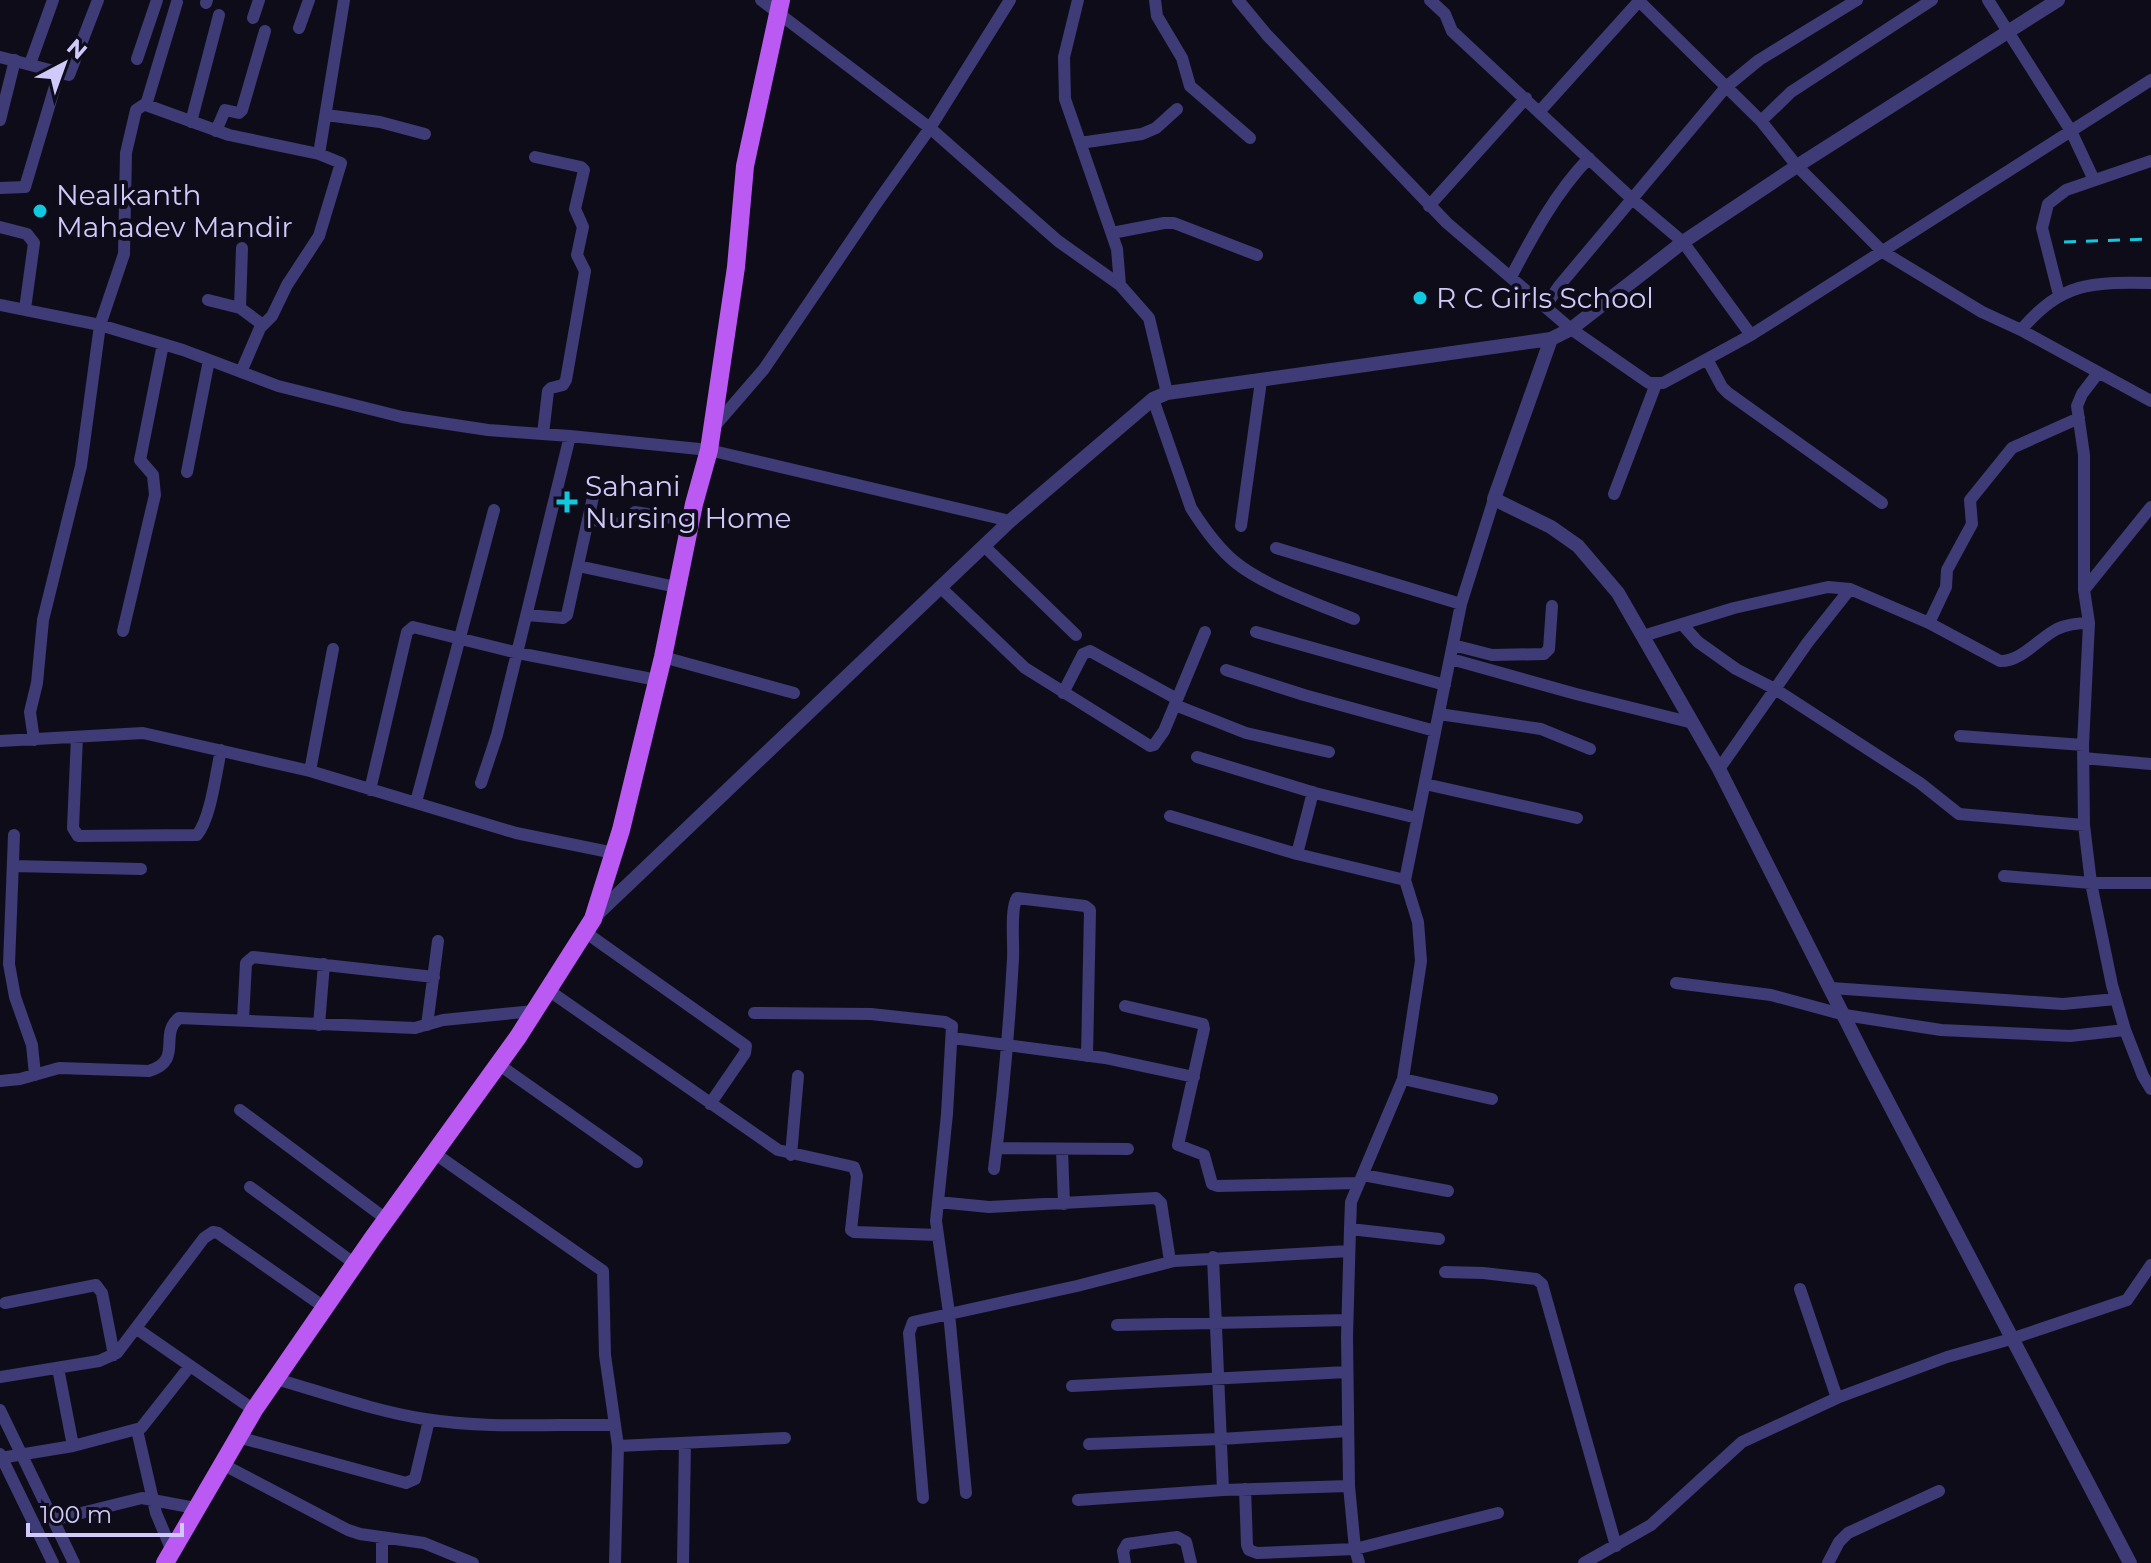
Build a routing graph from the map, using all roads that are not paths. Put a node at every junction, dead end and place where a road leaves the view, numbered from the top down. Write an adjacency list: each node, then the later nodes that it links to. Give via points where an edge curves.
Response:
1 (53, 0): 28 (street)
2 (98, 0): 29 (street, via 73,70 69,75)
3 (157, 0): 26 (street)
4 (259, 0): 21 (street)
5 (309, 0): 22 (street)
6 (344, 0): 36 (street)
7 (761, 0): 19 (street)
8 (1010, 0): 40 (street)
9 (1078, 0): 45 (street, via 1063,78)
10 (1155, 0): 44 (street, via 1157,16 1182,58 1190,86)
11 (1238, 0): 54 (street)
12 (1430, 0): 32 (street, via 1445,14 1452,31)
13 (1639, 0): 31 (street); 35 (street)
14 (1857, 0): 31 (street, via 1759,60)
15 (1932, 0): 38 (street, via 1791,92)
16 (1988, 0): 24 (street)
17 (2058, 0): 24 (street)
18 (177, 2): 33 (street)
19 (781, 8): 40 (street); 87 (main road, via 745,166)
20 (219, 15): 39 (street)
21 (253, 18)
22 (299, 28)
23 (265, 31): 41 (street, via 242,110 225,110)
24 (2007, 32): 42 (street); 50 (street)
25 (0, 57): 27 (street)
26 (137, 59)
27 (15, 60): 28 (street); 37 (street)
28 (30, 64): 29 (street)
29 (59, 73): 52 (street, via 25,187)
30 (2151, 80): 42 (street)
31 (1726, 87): 38 (street); 53 (street)
32 (1526, 98): 35 (street); 54 (street)
33 (145, 104): 39 (street); 70 (street, via 136,110 126,153 124,254)
34 (1177, 109): 45 (street, via 1142,134)
35 (1540, 111): 48 (street)
36 (326, 115): 43 (street); 46 (street)
37 (0, 120)
38 (1761, 121): 50 (street)
39 (191, 122): 41 (street)
40 (930, 128): 63 (street, via 1058,241); 87 (street, via 764,369)
41 (216, 131): 46 (street)
42 (2071, 131): 51 (street); 59 (street)
43 (425, 134)
44 (1250, 138)
45 (1080, 143): 56 (street)
46 (319, 154): 71 (street, via 341,163 321,231)
47 (535, 157): 88 (street, via 584,170 575,209 583,227 577,255 585,271 566,380 548,391)
48 (1589, 158): 53 (street); 61 (street, via 1566,183)
49 (2151, 161): 51 (street)
50 (1797, 166): 57 (street); 59 (street)
51 (2094, 180): 64 (street, via 2054,197 2045,211 2042,228)
52 (0, 188)
53 (1631, 198): 57 (street); 67 (street)
54 (1429, 206): 61 (street)
55 (0, 227): 69 (street, via 27,234 34,243)
56 (1112, 233): 60 (street, via 1174,223); 63 (street)
57 (1683, 242): 72 (street); 74 (street)
58 (242, 248): 68 (street)
59 (1883, 252): 73 (street); 74 (street)
60 (1257, 255)
61 (1511, 277): 67 (street)
62 (2151, 283): 64 (street, via 2091,285)
63 (1120, 285): 83 (street, via 1149,318)
64 (2059, 295): 73 (street)
65 (208, 300): 68 (street)
66 (0, 305): 69 (street)
67 (1545, 307): 72 (street)
68 (240, 308): 71 (street)
69 (25, 309): 70 (street)
70 (100, 325): 76 (street); 139 (street, via 81,466 43,620 30,712)
71 (263, 325): 79 (street)
72 (1571, 329): 75 (street); 82 (street)
73 (2021, 330): 80 (street)
74 (1751, 335): 77 (street)
75 (1551, 339): 81 (street); 94 (street)
76 (163, 344): 78 (street); 116 (street, via 140,460 152,472 155,495)
77 (1707, 359): 82 (street); 95 (street, via 1728,393)
78 (209, 360): 79 (street); 91 (street)
79 (241, 372): 88 (street, via 402,417)
80 (2098, 373): 85 (street); 86 (street, via 2079,400)
81 (1261, 381): 83 (street); 101 (street)
82 (1656, 384): 93 (street)
83 (1167, 393): 84 (street)
84 (1153, 399): 100 (street); 112 (street, via 1191,508 1232,560)
85 (2151, 401)
86 (2079, 418): 108 (street); 113 (street, via 2012,448 1970,500 1972,524 1947,570 1946,587)
87 (713, 428): 90 (main road)
88 (543, 434): 89 (street)
89 (570, 436): 90 (street); 111 (street)
90 (709, 450): 99 (main road); 100 (street)
91 (187, 472)
92 (595, 488): 98 (street)
93 (1614, 494)
94 (1494, 499): 109 (street); 120 (street, via 1578,546 1618,593)
95 (1882, 503)
96 (2151, 507): 108 (street)
97 (494, 510): 121 (street)
98 (588, 519): 99 (street, via 624,525 635,512); 104 (street)
99 (691, 521): 105 (main road)
100 (1010, 521): 102 (street)
101 (1241, 526)
102 (984, 546): 106 (street); 119 (street)
103 (1276, 548): 109 (street)
104 (578, 566): 105 (street); 111 (street, via 565,617)
105 (676, 587): 125 (main road)
106 (940, 587): 132 (street, via 1025,668); 167 (street)
107 (1850, 589): 113 (street); 115 (street, via 1821,587); 130 (street)
108 (2084, 590): 114 (street)
109 (1461, 604): 122 (street)
110 (1552, 606): 122 (street, via 1549,649 1544,654 1492,655)
111 (527, 615): 124 (street)
112 (1354, 619)
113 (1929, 623): 114 (street, via 2006,662 2057,629)
114 (2089, 623): 144 (street)
115 (1682, 624): 120 (street); 130 (street, via 1717,656)
116 (123, 631)
117 (1205, 632): 133 (street)
118 (1256, 632): 129 (street)
119 (1076, 635)
120 (1643, 636): 135 (street)
121 (462, 639): 124 (street); 151 (street, via 415,627 407,632); 153 (street)
122 (1453, 645): 126 (street)
123 (333, 649): 148 (street)
124 (518, 653): 128 (street); 149 (street)
125 (663, 657): 128 (main road); 131 (street)
126 (1451, 659): 129 (street); 135 (street)
127 (1226, 670): 136 (street)
128 (657, 680): 159 (main road)
129 (1445, 685): 134 (street)
130 (1775, 689): 147 (street); 157 (street, via 1959,814)
131 (794, 693)
132 (1063, 693): 133 (street, via 1083,654 1090,651); 133 (street, via 1150,746 1164,731)
133 (1176, 702): 143 (street, via 1246,733)
134 (1439, 714): 136 (street); 141 (street, via 1533,727)
135 (1693, 723): 147 (street)
136 (1435, 731): 150 (street)
137 (1960, 736): 144 (street)
138 (77, 737): 139 (street); 142 (street, via 143,733); 142 (street, via 73,828 78,836 197,835)
139 (34, 740): 140 (street)
140 (0, 741)
141 (1590, 749)
142 (221, 750): 148 (street)
143 (1329, 752)
144 (2083, 752): 146 (street); 157 (street)
145 (1197, 757): 152 (street)
146 (2151, 764)
147 (1719, 769): 172 (street)
148 (310, 771): 151 (street)
149 (481, 783)
150 (1425, 784): 155 (street); 156 (street)
151 (370, 790): 153 (street)
152 (1313, 792): 155 (street); 160 (street)
153 (416, 802): 159 (street, via 516,833)
154 (1170, 816): 160 (street)
155 (1417, 818): 164 (street)
156 (1577, 818)
157 (2084, 825): 165 (street)
158 (14, 835): 161 (street)
159 (614, 853): 167 (main road)
160 (1297, 854): 164 (street)
161 (13, 866): 162 (street); 187 (street, via 9,964)
162 (141, 869)
163 (2004, 876): 165 (street)
164 (1405, 880): 190 (street, via 1418,922 1421,961)
165 (2091, 883): 166 (street); 174 (street)
166 (2151, 883)
167 (589, 925): 173 (main road); 194 (street, via 746,1046)
168 (438, 941): 170 (street)
169 (324, 964): 170 (street); 179 (street, via 250,958); 180 (street)
170 (434, 977): 181 (street)
171 (1676, 983): 178 (street, via 1771,995)
172 (1831, 988): 174 (street, via 2063,1004); 178 (street)
173 (548, 990): 176 (main road); 194 (street)
174 (2116, 999): 182 (street)
175 (1125, 1006): 189 (street, via 1203,1024)
176 (534, 1011): 181 (street); 186 (main road)
177 (754, 1013): 183 (street, via 871,1014 945,1022 952,1026)
178 (1845, 1015): 182 (street, via 1941,1030 2070,1036); 226 (street)
179 (243, 1020): 180 (street); 187 (street, via 179,1018 171,1027 169,1057 149,1071 59,1068)
180 (319, 1025): 181 (street)
181 (427, 1025)
182 (2125, 1030): 192 (street)
183 (953, 1038): 184 (street); 206 (street)
184 (1009, 1046): 185 (street); 185 (street, via 1013,904 1023,897 1090,910); 196 (street)
185 (1087, 1056): 189 (street)
186 (498, 1064): 199 (main road); 201 (street)
187 (35, 1075): 191 (street)
188 (798, 1076): 200 (street)
189 (1194, 1077): 203 (street, via 1178,1145 1203,1154 1212,1184)
190 (1403, 1079): 193 (street); 203 (street)
191 (0, 1081)
192 (2151, 1089)
193 (1492, 1099)
194 (710, 1104): 200 (street)
195 (240, 1110): 208 (street)
196 (997, 1148): 197 (street); 202 (street)
197 (1062, 1149): 198 (street); 207 (street)
198 (1128, 1149)
199 (434, 1153): 208 (main road); 239 (street, via 603,1271 605,1355)
200 (791, 1155): 210 (street, via 856,1170 851,1230 856,1234)
201 (637, 1162)
202 (994, 1169)
203 (1361, 1179): 205 (street); 209 (street, via 1351,1202)
204 (250, 1187): 215 (street)
205 (1448, 1191)
206 (938, 1202): 207 (street, via 989,1207); 210 (street)
207 (1064, 1204): 214 (street, via 1159,1200)
208 (386, 1219): 215 (main road)
209 (1350, 1229): 211 (street); 212 (street)
210 (938, 1235): 221 (street)
211 (1439, 1239)
212 (1349, 1251): 213 (street); 222 (street)
213 (1213, 1257): 214 (street); 223 (street)
214 (1170, 1261): 221 (street)
215 (355, 1264): 220 (main road)
216 (2151, 1265): 226 (street, via 2127,1300)
217 (1445, 1272): 263 (street, via 1536,1279 1542,1284)
218 (1800, 1289): 235 (street)
219 (5, 1303): 227 (street, via 96,1285)
220 (324, 1307): 225 (street, via 213,1232); 233 (main road)
221 (949, 1313): 255 (street); 257 (street, via 909,1328)
222 (1347, 1320): 223 (street); 230 (street)
223 (1217, 1323): 224 (street); 232 (street)
224 (1117, 1325)
225 (137, 1329): 227 (street); 228 (street)
226 (2011, 1339): 235 (street); 277 (street)
227 (114, 1355): 229 (street)
228 (190, 1366): 237 (street); 240 (street)
229 (58, 1368): 231 (street); 247 (street)
230 (1347, 1372): 232 (street); 241 (street)
231 (0, 1377)
232 (1218, 1377): 234 (street); 244 (street)
233 (276, 1379): 237 (main road); 238 (street)
234 (1072, 1386)
235 (1837, 1398): 263 (street, via 1742,1442 1651,1525)
236 (0, 1410): 249 (street)
237 (254, 1410): 242 (main road)
238 (429, 1420): 239 (street); 242 (street, via 415,1479 406,1483)
239 (615, 1425): 248 (street)
240 (137, 1430): 247 (street); 256 (street)
241 (1348, 1431): 244 (street); 251 (street)
242 (238, 1437): 250 (main road)
243 (785, 1438): 245 (street)
244 (1221, 1439): 246 (street); 253 (street)
245 (685, 1443): 248 (street); 271 (street)
246 (1089, 1444)
247 (73, 1446): 249 (street)
248 (618, 1446): 270 (street)
249 (8, 1456): 261 (street); 266 (street)
250 (222, 1464): 259 (main road); 262 (street, via 348,1530)
251 (1349, 1486): 252 (street); 264 (street)
252 (1245, 1489): 253 (street); 264 (street, via 1247,1545 1252,1552)
253 (1223, 1490): 258 (street)
254 (1939, 1491): 276 (street, via 1848,1533)
255 (966, 1493)
256 (152, 1498): 259 (street); 261 (street); 265 (street)
257 (923, 1498)
258 (1078, 1500)
259 (195, 1508): 265 (main road)
260 (1498, 1513): 264 (street)
261 (53, 1520): 267 (street)
262 (382, 1537): 268 (street); 269 (street, via 424,1543)
263 (1616, 1546): 275 (street)
264 (1355, 1549): 274 (street)
265 (169, 1557)
266 (53, 1563)
267 (74, 1563)
268 (382, 1563)
269 (473, 1563)
270 (615, 1563)
271 (683, 1563)
272 (1125, 1563): 273 (street, via 1127,1544 1177,1537 1186,1542)
273 (1191, 1563)
274 (1359, 1563)
275 (1584, 1563)
276 (1828, 1563)
277 (2130, 1563)

